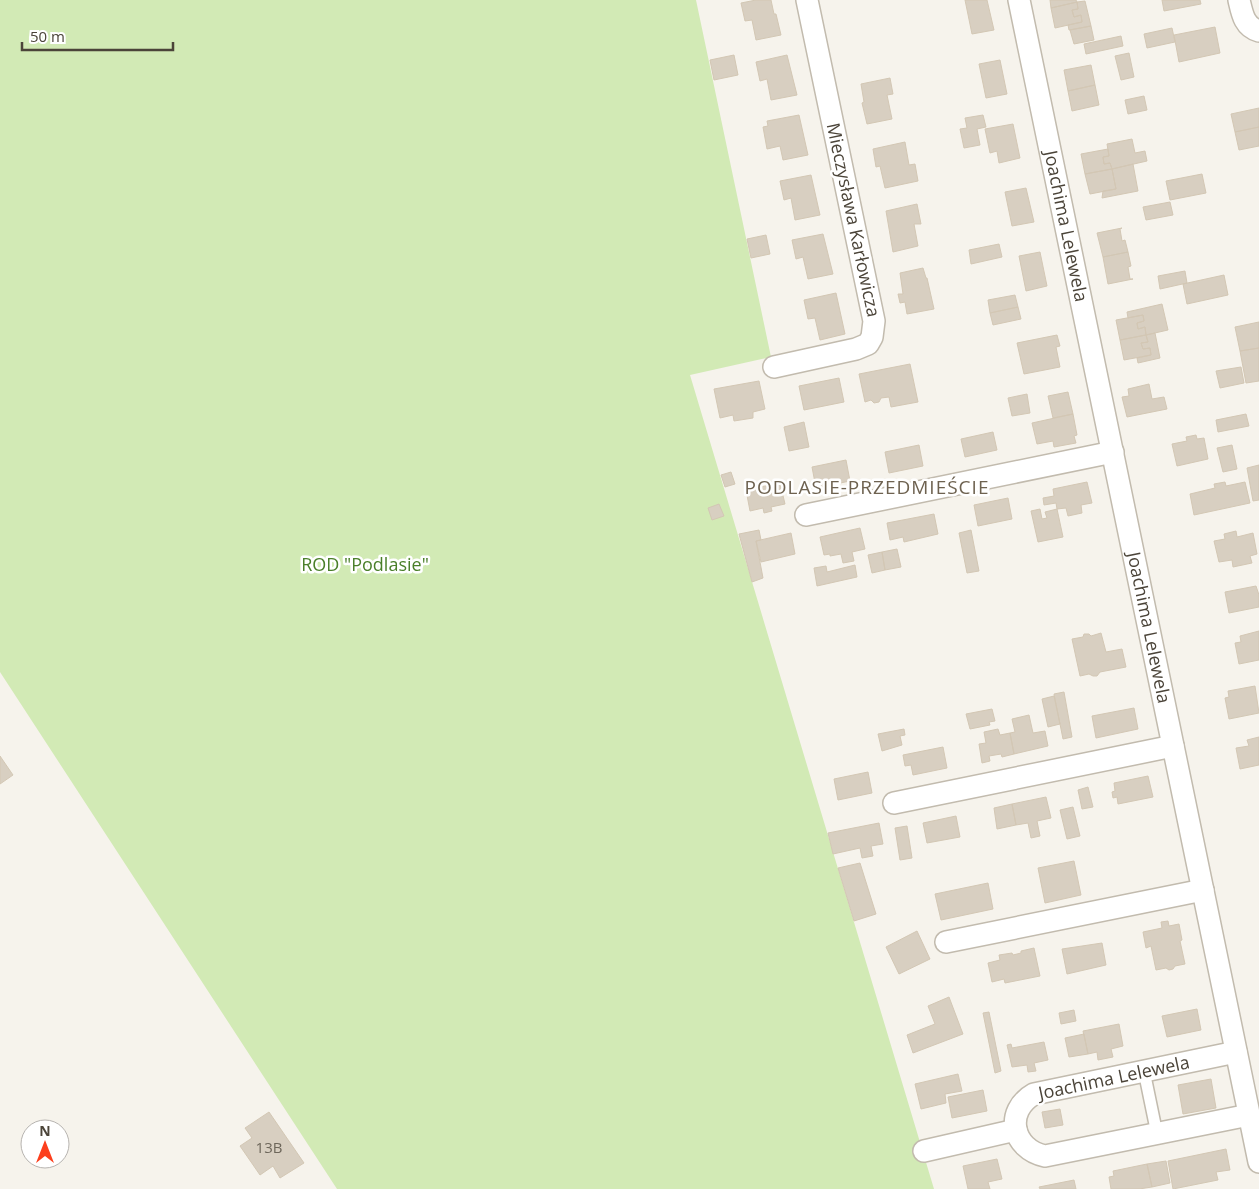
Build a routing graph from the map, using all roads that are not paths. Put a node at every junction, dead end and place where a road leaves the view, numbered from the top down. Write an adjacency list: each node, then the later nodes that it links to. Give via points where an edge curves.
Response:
1 (807, 0): 5 (street, Mieczysława Karłowicza, via 874,331 868,344 856,349)
2 (1019, 0): 6 (street, Joachima Lelewela)
3 (1239, 0): 4 (street, via 1246,22)
4 (1259, 30)
5 (774, 367)
6 (1113, 452): 7 (street); 8 (street, Joachima Lelewela)
7 (806, 515)
8 (1173, 746): 9 (street); 10 (street, Joachima Lelewela)
9 (894, 803)
10 (1203, 890): 11 (street); 12 (street, Joachima Lelewela)
11 (946, 942)
12 (1236, 1052): 13 (street, Joachima Lelewela); 14 (street, Joachima Lelewela)
13 (1144, 1071): 15 (street, Joachima Lelewela, via 1034,1094 1020,1107); 16 (lane)
14 (1249, 1115): 16 (street); 18 (street, Joachima Lelewela)
15 (1016, 1130): 16 (street, via 1028,1149 1045,1156); 17 (street)
16 (1157, 1134)
17 (924, 1151)
18 (1259, 1162)

